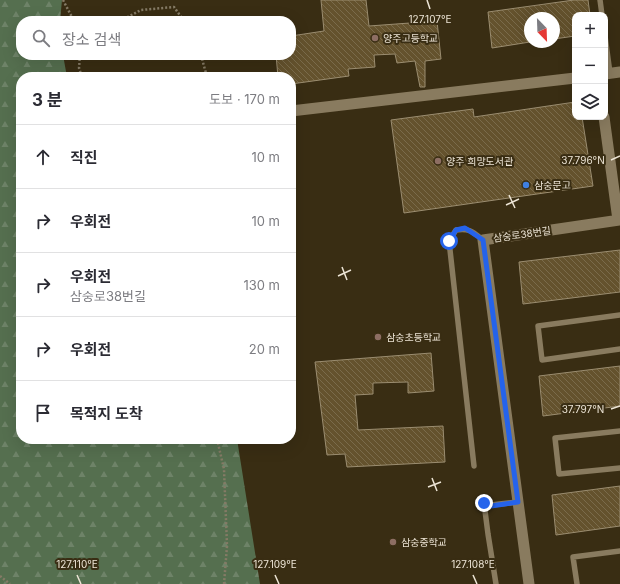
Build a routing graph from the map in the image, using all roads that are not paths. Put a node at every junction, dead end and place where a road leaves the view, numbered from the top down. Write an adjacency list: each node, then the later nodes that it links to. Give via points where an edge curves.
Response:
1 (600, 0): 2 (lane)
2 (602, 12)
3 (607, 48): 4 (lane)
4 (612, 73)
5 (572, 78): 6 (street)
6 (296, 110)
7 (604, 120): 8 (street)
8 (619, 220): 9 (street, 삼숭로38번길)
9 (483, 240): 13 (lane, via 465,228 456,230 449,241); 15 (street, 삼숭로38번길)
10 (620, 315): 11 (lane, via 538,326 542,360)
11 (620, 349)
12 (620, 431): 14 (lane, via 555,438 559,474)
13 (474, 466)
14 (620, 468)
15 (518, 502): 17 (lane, via 491,506 484,503); 18 (street, 삼숭로38번길)
16 (620, 551): 19 (lane, via 573,556)
17 (496, 584)
18 (529, 584)
19 (577, 584)

